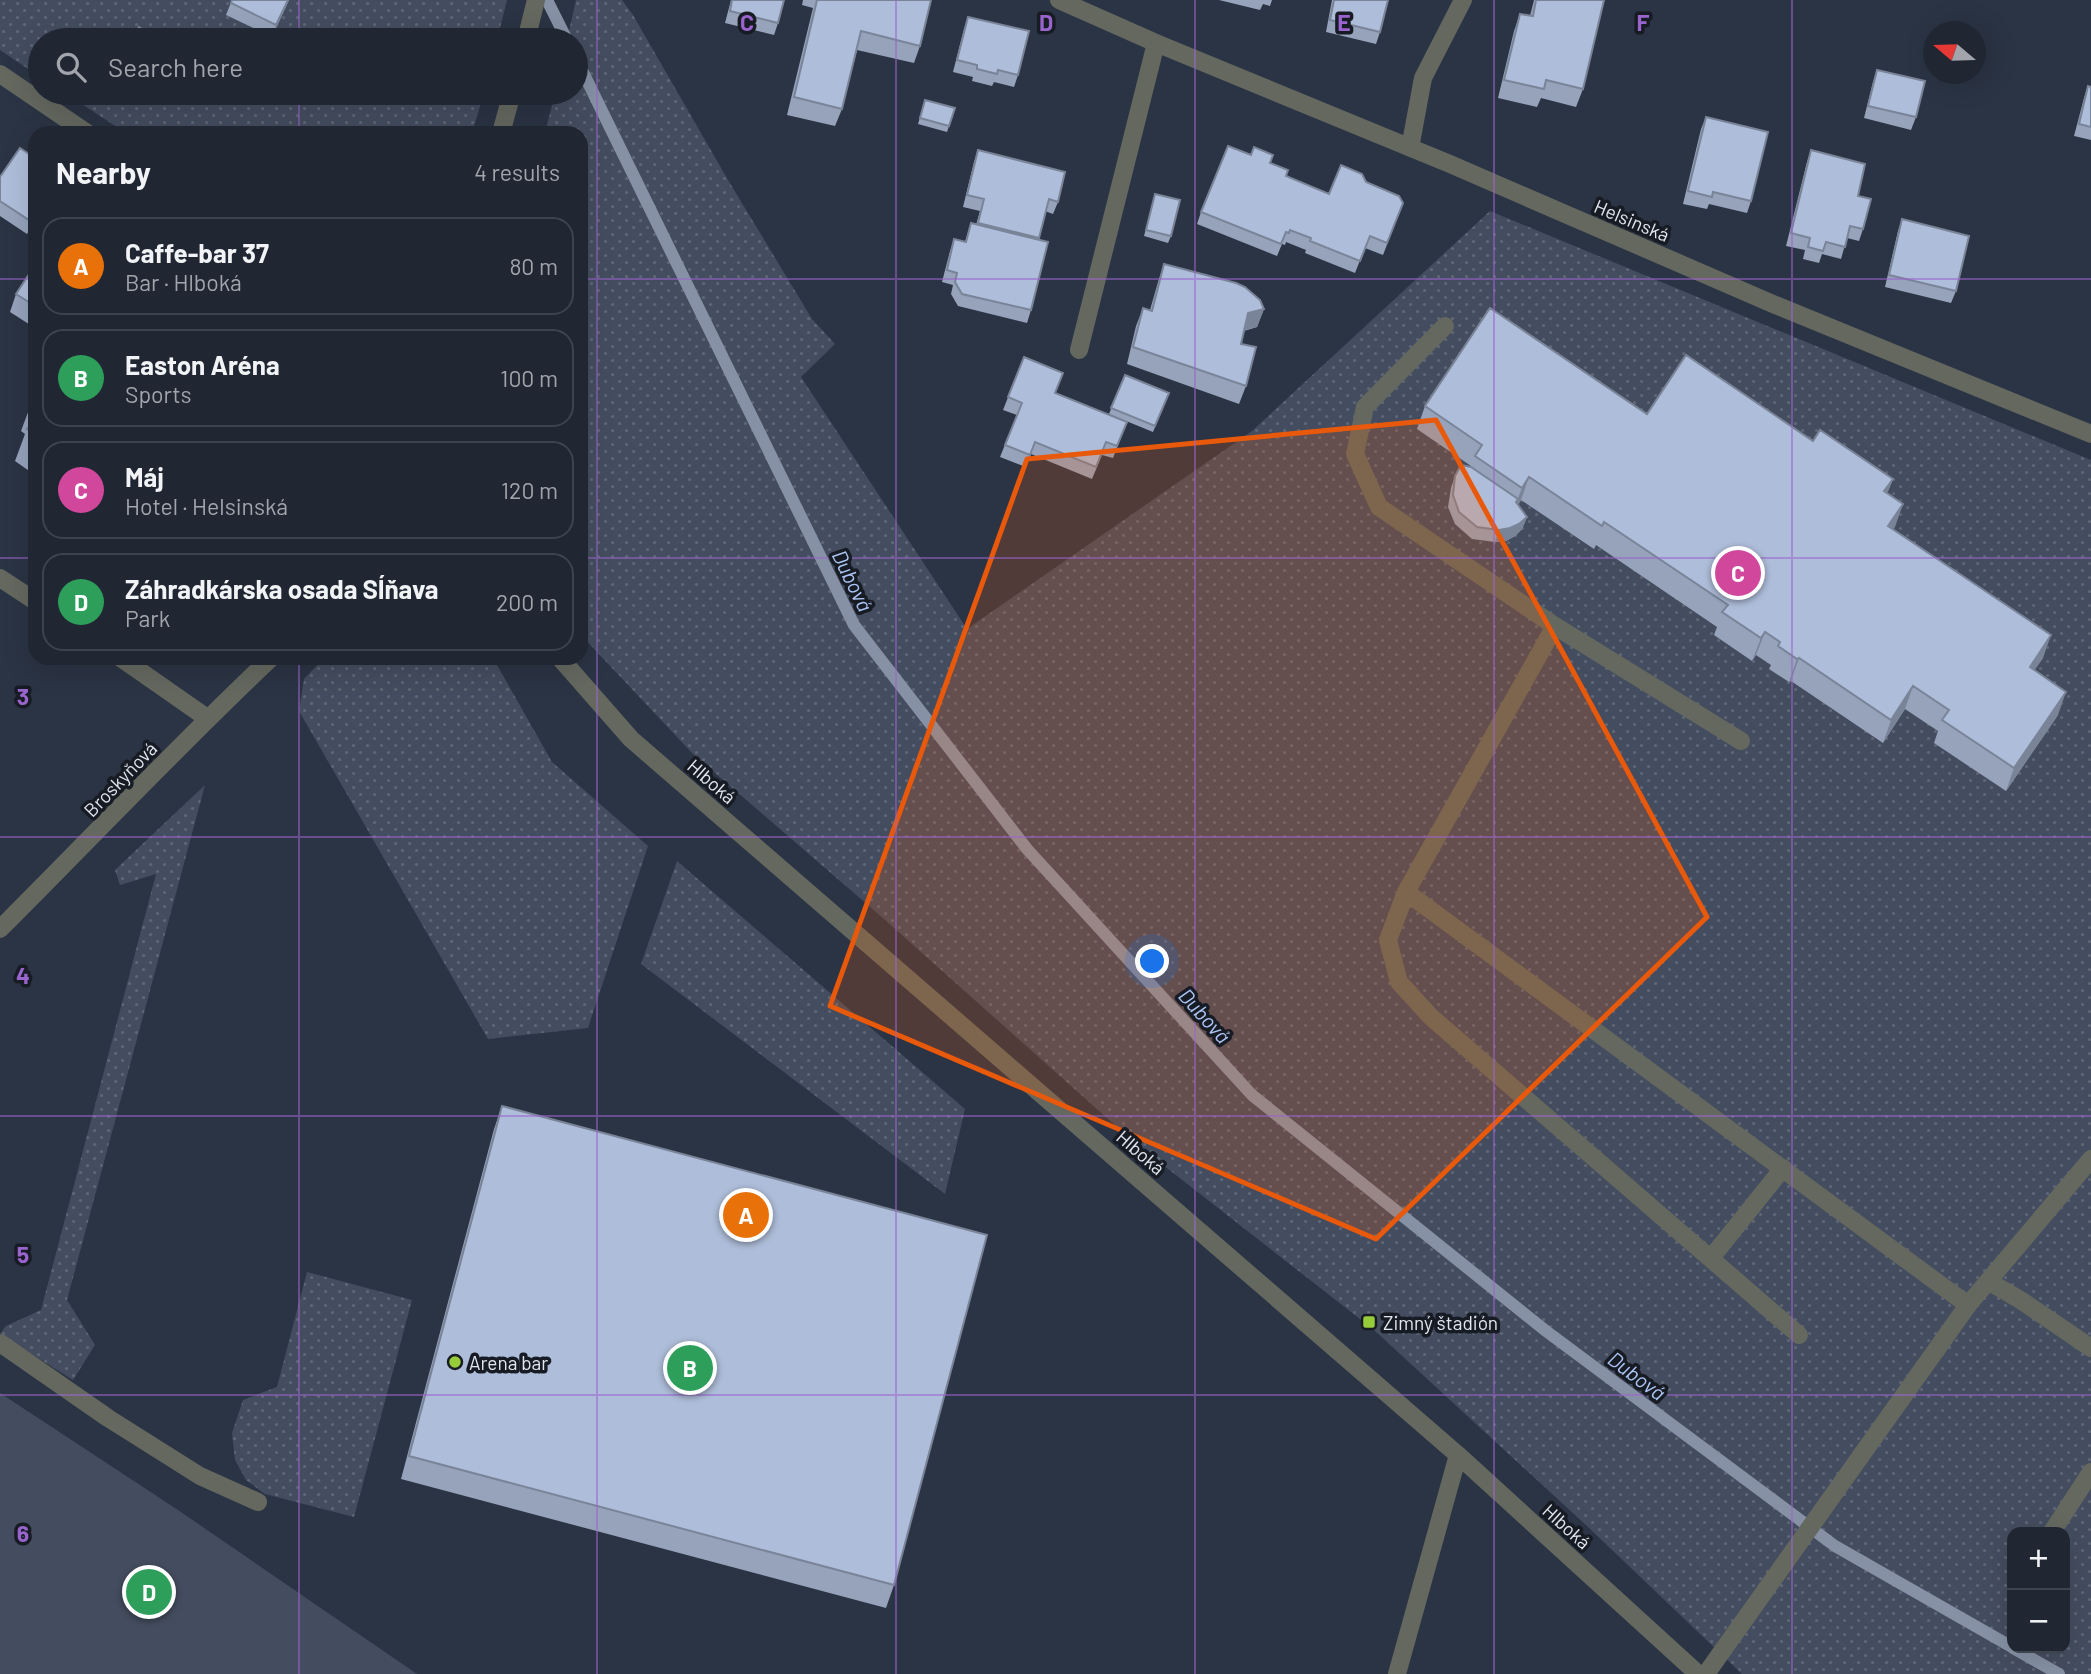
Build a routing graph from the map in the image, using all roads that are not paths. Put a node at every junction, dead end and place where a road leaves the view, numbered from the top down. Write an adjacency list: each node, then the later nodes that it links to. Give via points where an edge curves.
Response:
1 (536, 0): 4 (street)
2 (1059, 0): 5 (street, Helsinská)
3 (1463, 0): 12 (street, via 1423,78)
4 (529, 28)
5 (1156, 43): 12 (street, Helsinská); 14 (street)
6 (0, 74): 7 (street)
7 (28, 93)
8 (46, 105): 10 (street)
9 (509, 105): 11 (street)
10 (77, 126)
11 (503, 126)
12 (1410, 148): 15 (street, Helsinská)
13 (1445, 326): 18 (street, via 1365,407 1355,454 1379,507)
14 (1079, 350)
15 (2091, 434)
16 (0, 578): 17 (street)
17 (28, 596)
18 (1555, 626): 23 (street); 24 (street)
19 (131, 665): 22 (street)
20 (264, 665): 22 (street, Broskyňová)
21 (566, 665): 34 (street, Hlboká, via 631,739)
22 (207, 718): 25 (street, Broskyňová)
23 (1741, 741)
24 (1406, 892): 27 (street); 28 (street, via 1388,940 1399,982 1432,1017)
25 (0, 929)
26 (2091, 1160): 29 (street)
27 (1783, 1168): 28 (street); 30 (street)
28 (1711, 1258): 31 (street)
29 (1988, 1281): 30 (street); 33 (street)
30 (1968, 1305): 40 (street)
31 (1799, 1335)
32 (0, 1343): 36 (street, via 200,1476)
33 (2091, 1348)
34 (1458, 1455): 38 (street); 39 (street, Hlboká)
35 (2091, 1472): 37 (street)
36 (258, 1502)
37 (2055, 1527)
38 (1397, 1674)
39 (1698, 1674)
40 (1706, 1674)

